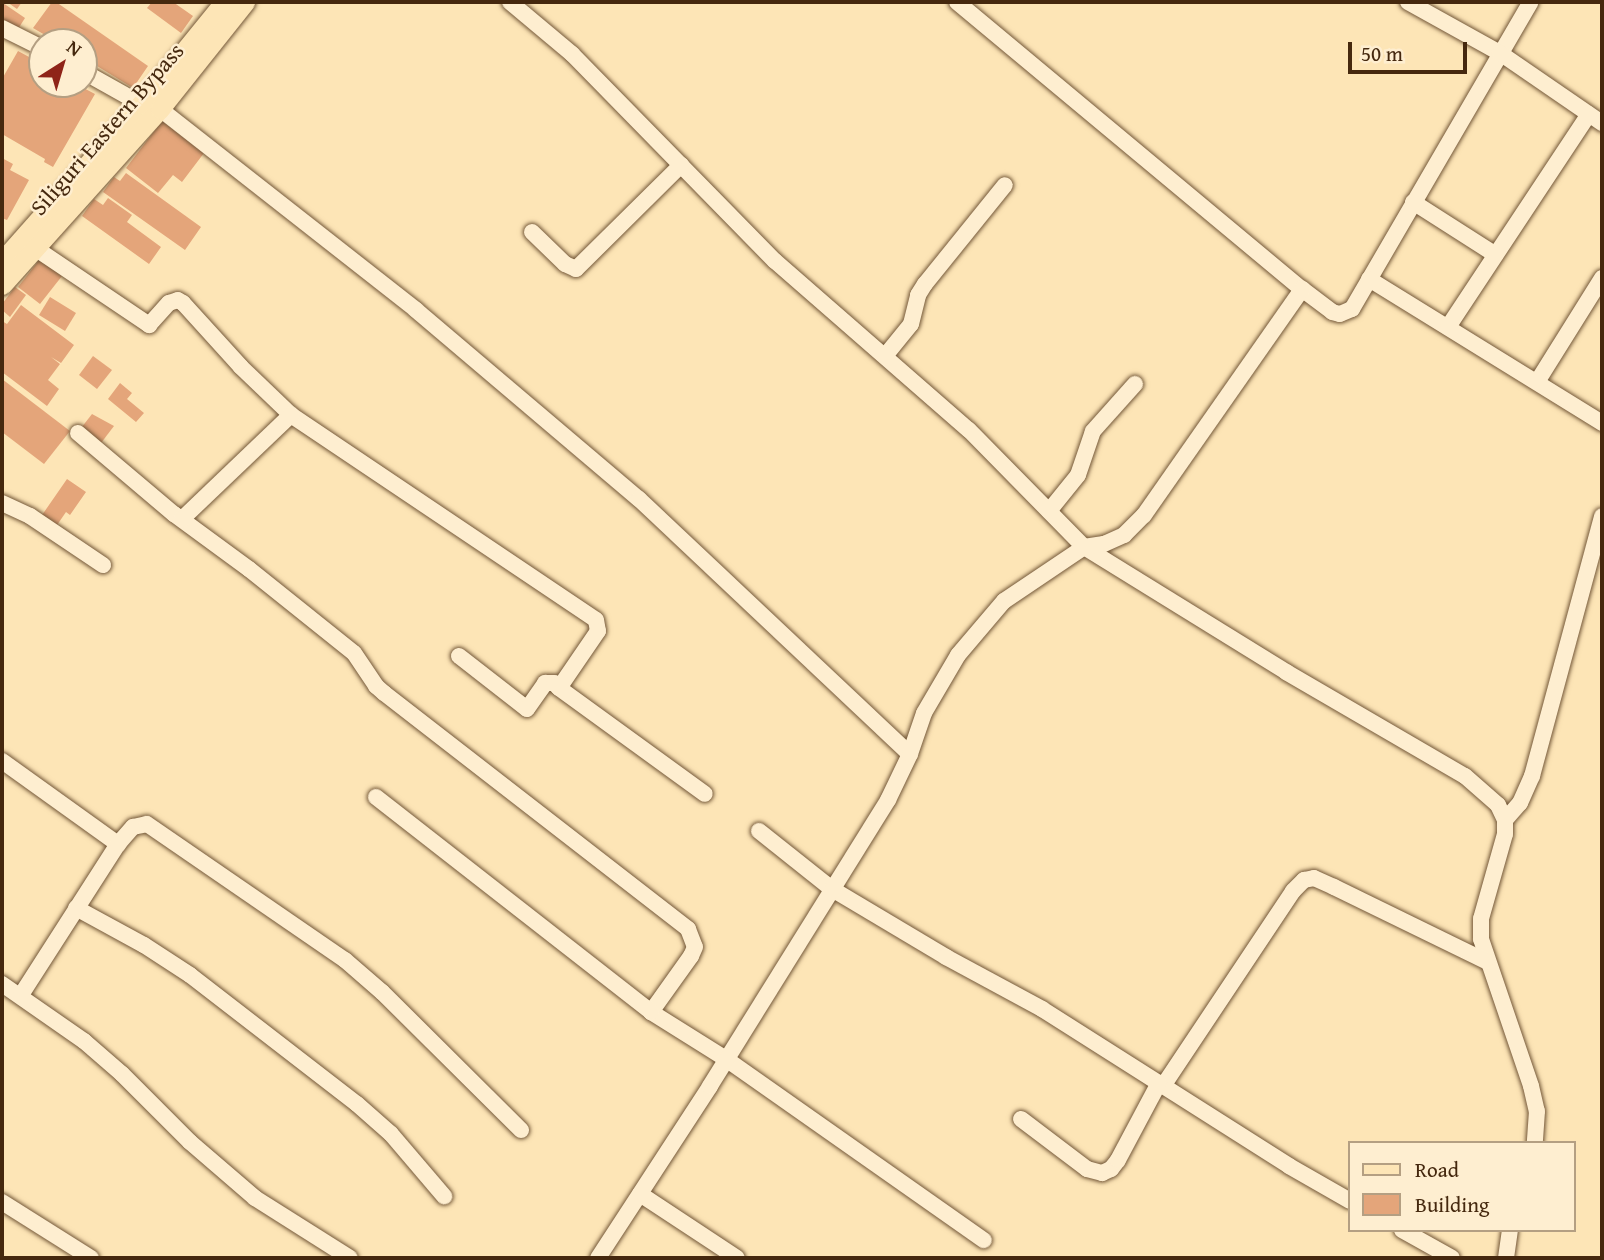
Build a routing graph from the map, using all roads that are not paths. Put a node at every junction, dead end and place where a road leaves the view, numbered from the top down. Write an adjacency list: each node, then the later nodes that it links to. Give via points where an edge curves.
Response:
1 (224, 2): 11 (main road, Siliguri Eastern Bypass)
2 (246, 2): 12 (main road, Siliguri Eastern Bypass)
3 (510, 2): 14 (street, via 572,54)
4 (957, 2): 24 (street)
5 (1408, 2): 9 (street)
6 (1531, 2): 9 (street)
7 (2, 28): 8 (street)
8 (28, 41)
9 (1500, 53): 13 (street); 16 (street)
10 (98, 80): 11 (street)
11 (141, 104): 20 (main road, Siliguri Eastern Bypass)
12 (160, 109): 18 (main road, Siliguri Eastern Bypass); 41 (street, via 416,310 629,491)
13 (1596, 118): 19 (street)
14 (681, 165): 17 (street, via 576,269); 26 (street, via 775,261)
15 (1005, 185): 26 (street, via 925,284 911,324)
16 (1413, 202): 19 (street); 22 (street)
17 (531, 232)
18 (35, 248): 23 (main road, Siliguri Eastern Bypass); 29 (street, via 149,325 169,303 184,303)
19 (1496, 255): 25 (street)
20 (2, 261)
21 (1602, 278): 27 (street)
22 (1369, 279): 24 (street, via 1352,309 1340,314); 25 (street)
23 (2, 285)
24 (1302, 289): 37 (street, via 1144,516 1124,535)
25 (1448, 327): 27 (street)
26 (885, 356): 33 (street, via 969,430)
27 (1537, 382): 30 (street)
28 (1135, 384): 33 (street, via 1093,431 1078,475)
29 (291, 415): 35 (street); 40 (street, via 596,620 598,631)
30 (1602, 423)
31 (78, 433): 35 (street)
32 (2, 503): 38 (street, via 30,516)
33 (1049, 511): 37 (street)
34 (1602, 516): 36 (street)
35 (182, 519): 53 (street, via 354,653 376,686 395,702 688,929 695,947 691,956)
36 (1598, 543): 45 (street, via 1527,788)
37 (1084, 547): 41 (street, via 1004,601 958,655 924,713); 45 (street, via 1465,776 1498,805)
38 (103, 565)
39 (459, 656): 40 (street, via 527,709 545,683)
40 (559, 688): 43 (street)
41 (910, 754): 48 (street, via 888,800)
42 (2, 761): 47 (street)
43 (705, 794)
44 (376, 797): 53 (street)
45 (1504, 820): 50 (street, via 1505,834 1481,919)
46 (759, 831): 48 (street)
47 (118, 844): 49 (street); 57 (street, via 133,827 147,824 297,924 382,992)
48 (832, 889): 54 (street); 55 (street, via 1042,1009)
49 (76, 908): 52 (street); 60 (street, via 190,975 357,1104 391,1134)
50 (1486, 961): 55 (street, via 1314,878 1304,880); 58 (street, via 1531,1086)
51 (2, 984): 52 (street)
52 (21, 995): 67 (street, via 84,1041 255,1198)
53 (651, 1012): 54 (street)
54 (726, 1059): 59 (street); 65 (street)
55 (1161, 1085): 56 (street, via 1118,1160 1102,1173 1087,1169); 61 (street)
56 (1021, 1119)
57 (521, 1130)
58 (1535, 1141)
59 (639, 1194): 68 (street); 69 (street)
60 (444, 1196)
61 (1348, 1200)
62 (2, 1202): 66 (street)
63 (1406, 1232): 70 (street)
64 (1510, 1232): 71 (street)
65 (984, 1240)
66 (91, 1258)
67 (350, 1258)
68 (598, 1258)
69 (737, 1258)
70 (1452, 1258)
71 (1506, 1258)

